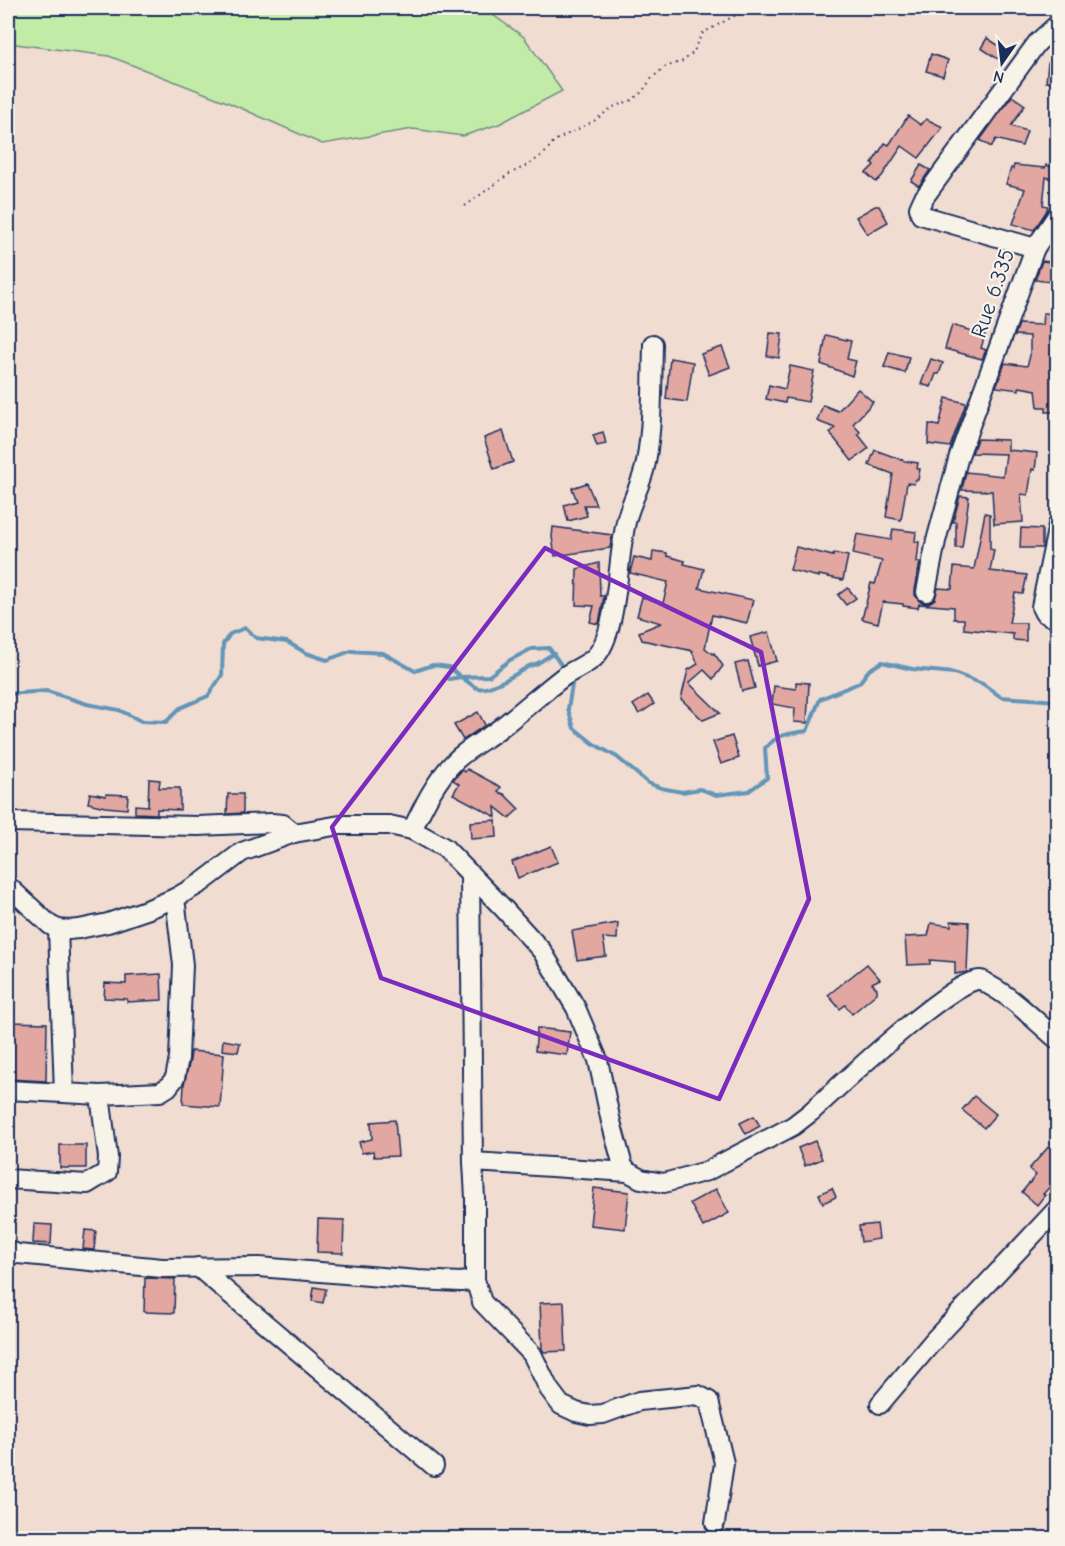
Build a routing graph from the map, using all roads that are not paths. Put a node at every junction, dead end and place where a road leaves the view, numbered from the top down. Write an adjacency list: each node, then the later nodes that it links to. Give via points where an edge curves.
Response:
1 (1058, 24): 3 (street, Rue 6.335, via 1037,43 919,208 921,215)
2 (1058, 214): 3 (street)
3 (1035, 248): 6 (street, Rue 6.335, via 959,456)
4 (653, 344): 9 (street, via 646,463 627,516 613,614 603,644 594,657 456,760 440,779)
5 (1058, 525): 7 (street, via 1041,607 1044,613)
6 (926, 592)
7 (1058, 616)
8 (8, 822): 10 (street, via 198,826 272,823 283,824)
9 (412, 830): 10 (street, via 351,824); 11 (street, via 445,848)
10 (294, 833): 13 (street, via 242,852)
11 (470, 874): 19 (street); 20 (street, via 542,951 576,1008 597,1060 623,1166)
12 (8, 886): 14 (street)
13 (175, 898): 14 (street, via 108,922); 18 (street, via 183,965 180,1058 175,1078 160,1092)
14 (58, 929): 17 (street)
15 (1057, 1038): 20 (street, via 995,988 981,980 973,981 919,1016 793,1126 684,1178 654,1182)
16 (8, 1090): 17 (street)
17 (64, 1092): 18 (street)
18 (100, 1095): 21 (street, via 107,1172 87,1184)
19 (473, 1162): 20 (street); 25 (street)
20 (628, 1172)
21 (8, 1179)
22 (1058, 1208): 26 (street, via 934,1340)
23 (8, 1250): 24 (street, via 162,1268)
24 (198, 1268): 25 (street, via 259,1267 418,1280); 27 (street)
25 (475, 1280): 28 (street, via 482,1302 532,1354 561,1405 576,1412 603,1414 639,1401 698,1395 709,1401 724,1463)
26 (880, 1404)
27 (434, 1466)
28 (715, 1523)

